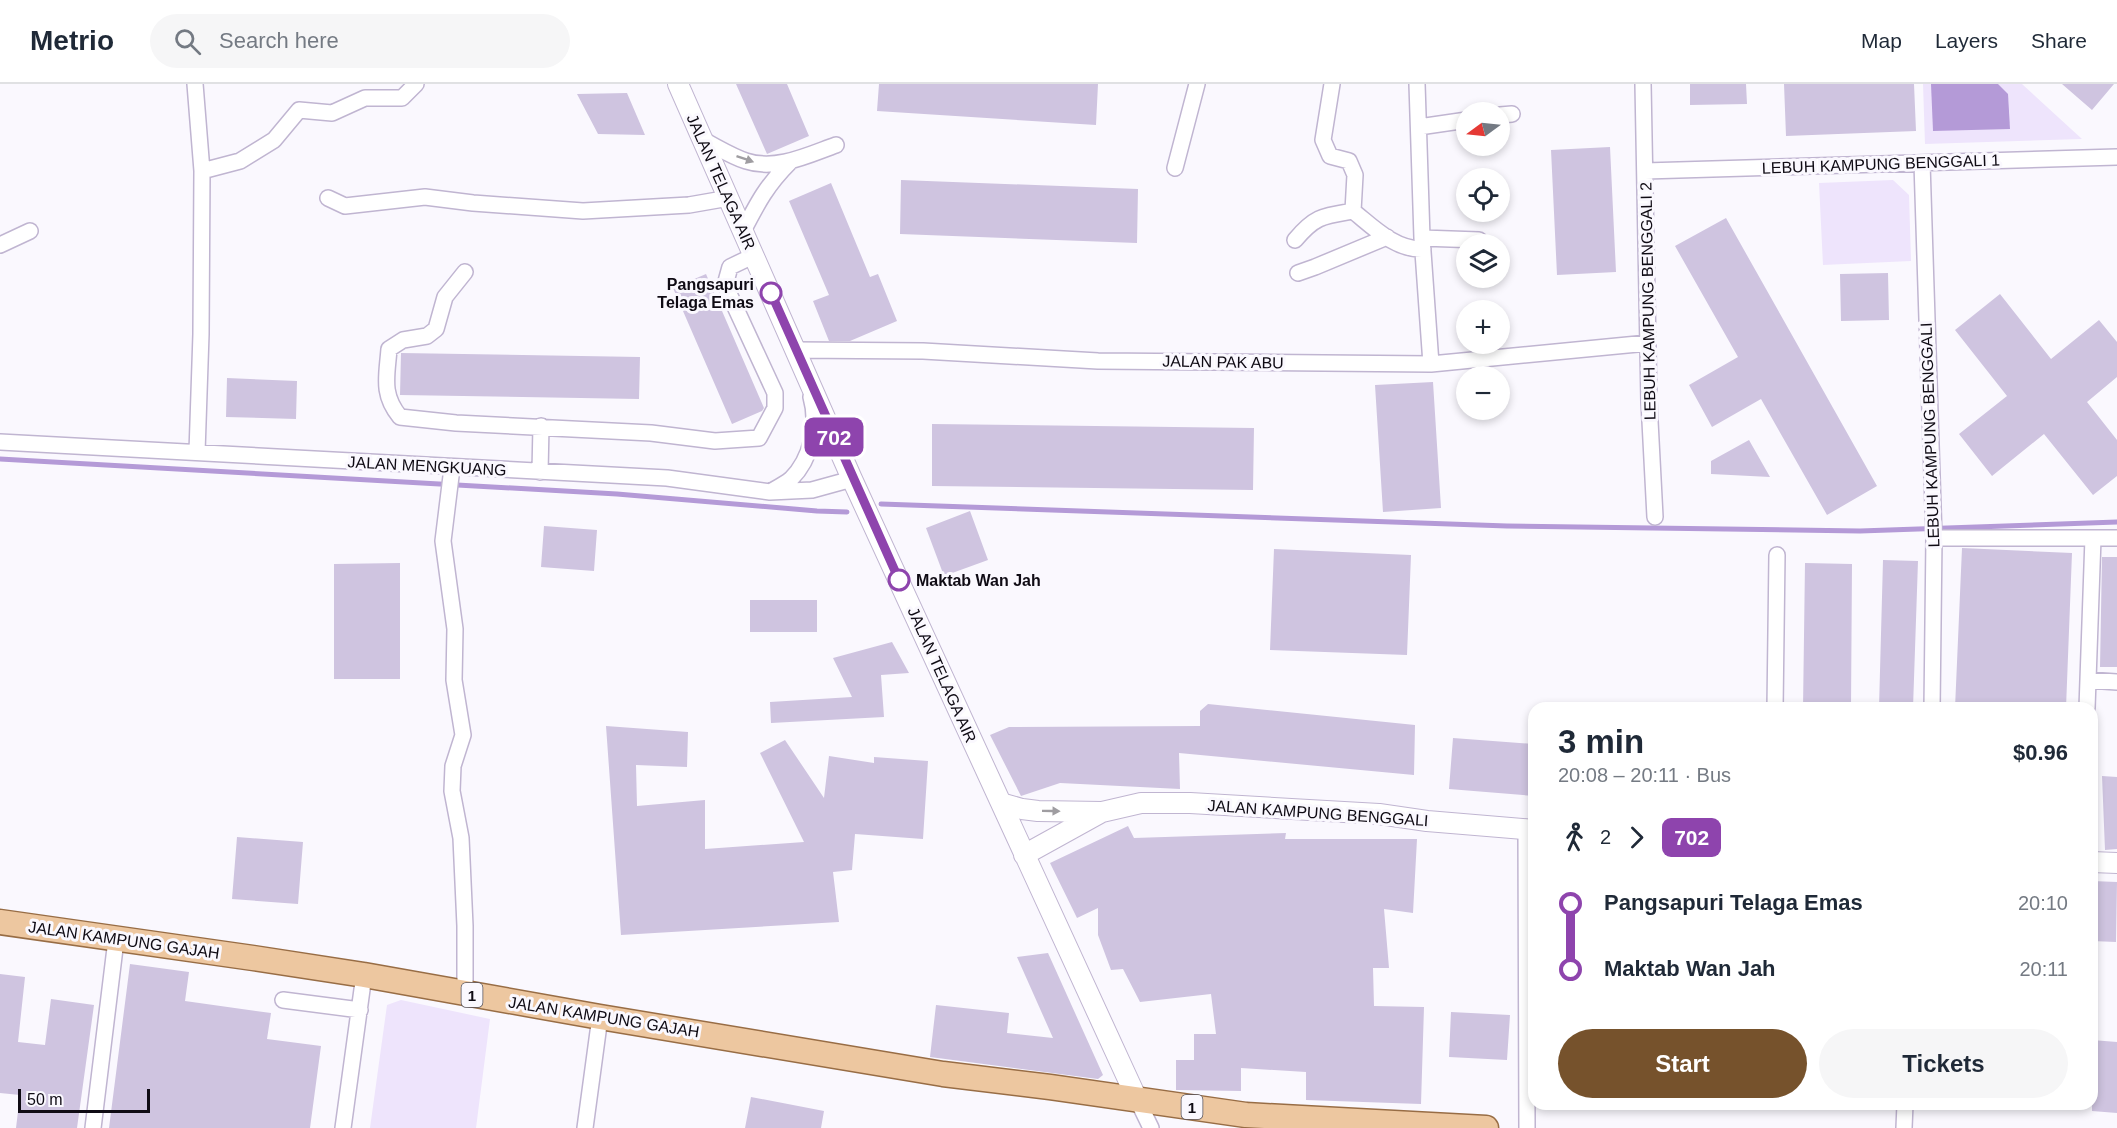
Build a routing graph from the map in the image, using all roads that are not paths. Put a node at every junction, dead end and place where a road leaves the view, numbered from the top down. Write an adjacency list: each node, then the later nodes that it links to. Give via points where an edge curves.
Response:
1 (195, 84): 16 (street)
2 (416, 84): 16 (street, via 402,98 365,98 332,114 299,110 274,140 240,161)
3 (678, 84): 10 (street, JALAN TELAGA AIR)
4 (1197, 84): 15 (street)
5 (1332, 84): 20 (street, via 1323,140 1330,156 1349,161 1352,168)
6 (1417, 84): 9 (street)
7 (1643, 84): 17 (street, LEBUH KAMPUNG BENGGALI 2)
8 (1456, 122): 9 (street)
9 (1419, 127): 26 (street)
10 (703, 140): 13 (street, one-way to 13, via 746,161); 19 (street, JALAN TELAGA AIR)
11 (836, 145): 13 (street)
12 (2117, 157): 14 (street, LEBUH KAMPUNG BENGGALI 1)
13 (790, 162): 22 (street, via 762,194)
14 (1922, 163): 17 (street, LEBUH KAMPUNG BENGGALI 1); 42 (street, LEBUH KAMPUNG BENGGALI)
15 (1175, 168)
16 (202, 171): 36 (street)
17 (1645, 171): 31 (street, LEBUH KAMPUNG BENGGALI 2)
18 (328, 198): 19 (street, via 345,206 425,197 583,211 688,205)
19 (729, 198): 22 (street, JALAN TELAGA AIR)
20 (1353, 211): 23 (street); 24 (street, via 1322,216)
21 (30, 231): 27 (street)
22 (743, 231): 28 (street, JALAN TELAGA AIR)
23 (1387, 237): 26 (street, via 1410,249); 30 (street)
24 (1295, 240)
25 (1456, 241): 26 (street)
26 (1423, 243): 33 (street)
27 (0, 245)
28 (753, 256): 32 (street, JALAN TELAGA AIR); 34 (street, via 730,267 725,285 775,393 776,408 759,438 715,441 651,432)
29 (465, 272): 34 (street, via 445,297 436,329 389,349 386,391 392,407 400,417)
30 (1298, 273)
31 (1648, 343): 33 (street, JALAN PAK ABU); 41 (street, LEBUH KAMPUNG BENGGALI 2)
32 (796, 350): 33 (street, JALAN PAK ABU, via 923,351 1098,361); 39 (street, JALAN TELAGA AIR); 40 (street, via 813,403 814,426 802,464 790,480)
33 (1431, 364)
34 (541, 426): 38 (street)
35 (0, 442): 36 (street, JALAN MENGKUANG)
36 (197, 452): 37 (street, JALAN MENGKUANG)
37 (452, 472): 38 (street, JALAN MENGKUANG); 60 (street, via 444,541 455,629 454,680 463,735 453,766 452,791 460,838)
38 (540, 472): 40 (street, JALAN MENGKUANG, via 667,478)
39 (852, 479): 40 (street, JALAN MENGKUANG, via 812,490); 51 (street, JALAN TELAGA AIR)
40 (770, 492)
41 (1655, 517)
42 (1934, 531): 43 (street); 49 (street, LEBUH KAMPUNG BENGGALI)
43 (2093, 538): 44 (street); 46 (street)
44 (2117, 538)
45 (1777, 555): 48 (street)
46 (2088, 680): 47 (street); 50 (street)
47 (2117, 682)
48 (1775, 702)
49 (1932, 702)
50 (2087, 702)
51 (1001, 803): 52 (street, one-way to 52, via 1038,811); 54 (street, JALAN TELAGA AIR)
52 (1102, 812): 53 (street, JALAN KAMPUNG BENGGALI, via 1141,803 1190,803 1379,814); 54 (street)
53 (1528, 829)
54 (1024, 855): 65 (street, JALAN TELAGA AIR)
55 (2098, 862): 56 (street)
56 (2117, 863)
57 (0, 922): 58 (main road, JALAN KAMPUNG GAJAH / 1)
58 (116, 940): 59 (main road, JALAN KAMPUNG GAJAH / 1); 67 (street)
59 (364, 975): 60 (main road, JALAN KAMPUNG GAJAH / 1); 62 (street)
60 (465, 994): 63 (main road, JALAN KAMPUNG GAJAH / 1)
61 (283, 1000): 62 (street)
62 (360, 1010): 68 (street)
63 (600, 1017): 65 (main road, JALAN KAMPUNG GAJAH / 1, via 943,1074); 69 (street)
64 (1528, 1028): 72 (street)
65 (1137, 1099): 70 (street); 71 (main road, 1, via 1246,1115)
66 (1905, 1110): 73 (street)
67 (93, 1128)
68 (344, 1128)
69 (585, 1128)
70 (1151, 1128)
71 (1486, 1128)
72 (1527, 1128)
73 (1904, 1128)

